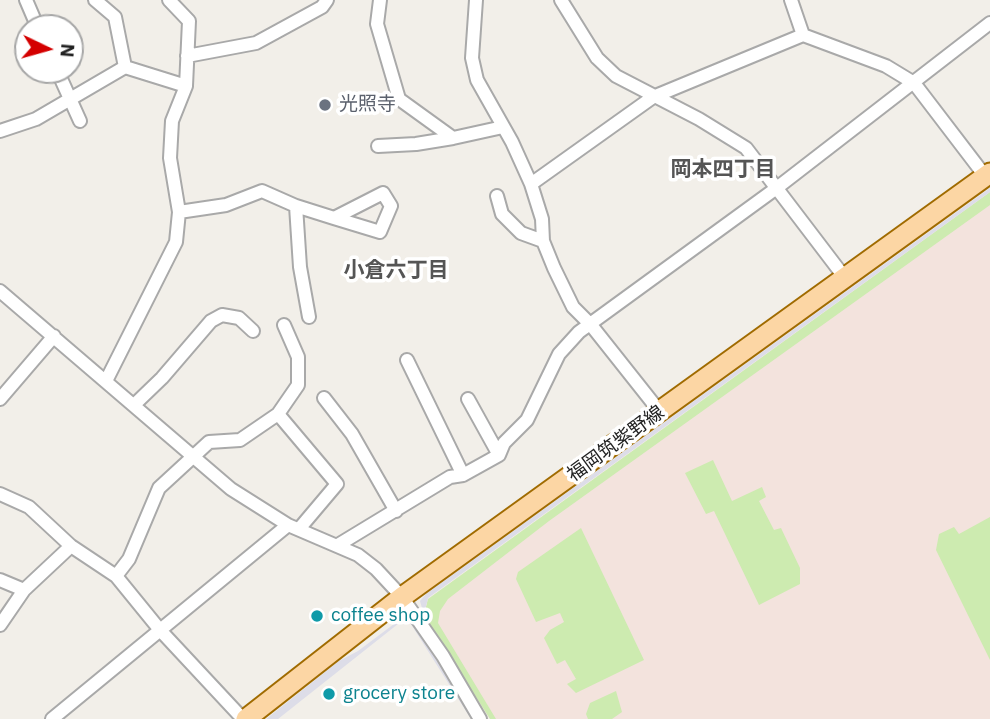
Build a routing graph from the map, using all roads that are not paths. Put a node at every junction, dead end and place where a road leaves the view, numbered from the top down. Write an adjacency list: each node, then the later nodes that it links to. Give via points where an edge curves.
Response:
1 (96, 0): 11 (street, via 115,17)
2 (169, 0): 10 (street, via 189,21)
3 (327, 0): 10 (street, via 256,43)
4 (380, 0): 20 (street, via 377,24 399,99)
5 (476, 0): 18 (street, via 472,58 477,80)
6 (561, 0): 15 (street, via 597,58 616,76)
7 (792, 0): 9 (street)
8 (990, 23): 12 (street)
9 (803, 35): 12 (street, via 886,66); 15 (street)
10 (187, 56): 14 (street)
11 (125, 67): 14 (street); 16 (street)
12 (914, 83): 22 (street); 24 (street)
13 (63, 84): 16 (street)
14 (186, 86): 27 (street, via 172,121 170,158)
15 (653, 97): 23 (street); 24 (street, via 746,148)
16 (70, 100): 17 (street); 19 (street, via 36,119)
17 (80, 121)
18 (503, 127): 20 (street); 23 (street)
19 (0, 131)
20 (453, 138): 21 (street)
21 (378, 146)
22 (988, 175): 30 (main road, 福岡筑紫野線)
23 (531, 184): 29 (street, via 542,219)
24 (778, 187): 30 (street); 34 (street)
25 (497, 196): 29 (street, via 502,215 521,233)
26 (296, 206): 27 (street, via 262,191 226,205); 28 (street); 32 (street)
27 (179, 212): 38 (street, via 176,242)
28 (334, 218)
29 (543, 242): 34 (street, via 573,307)
30 (845, 278): 43 (main road, 福岡筑紫野線)
31 (0, 291): 36 (street)
32 (309, 317)
33 (284, 325): 44 (street, via 299,358 298,386)
34 (591, 325): 43 (street); 45 (street, via 559,354 527,420)
35 (253, 331): 42 (street, via 239,318 222,315 211,321)
36 (54, 335): 38 (street); 40 (street)
37 (407, 360): 47 (street)
38 (106, 381): 42 (street)
39 (324, 398): 49 (street, via 352,434)
40 (0, 399)
41 (468, 399): 45 (street)
42 (135, 404): 46 (street)
43 (660, 412): 56 (main road, 福岡筑紫野線)
44 (278, 414): 46 (street, via 240,440 209,442); 50 (street, via 337,484)
45 (499, 454): 47 (street)
46 (195, 458): 50 (street, via 232,489); 53 (street, via 159,488 129,559)
47 (463, 475): 49 (street, via 450,477)
48 (0, 494): 52 (street, via 29,508)
49 (396, 511): 51 (street)
50 (293, 527): 51 (street); 58 (street)
51 (338, 545): 56 (street, via 358,555)
52 (71, 546): 53 (street); 55 (street)
53 (116, 576): 58 (street)
54 (0, 580): 55 (street)
55 (24, 590): 57 (street)
56 (402, 597): 60 (main road, 福岡筑紫野線); 61 (street)
57 (0, 625)
58 (160, 630): 59 (street); 60 (street)
59 (52, 719)
60 (245, 719)
61 (480, 719)

